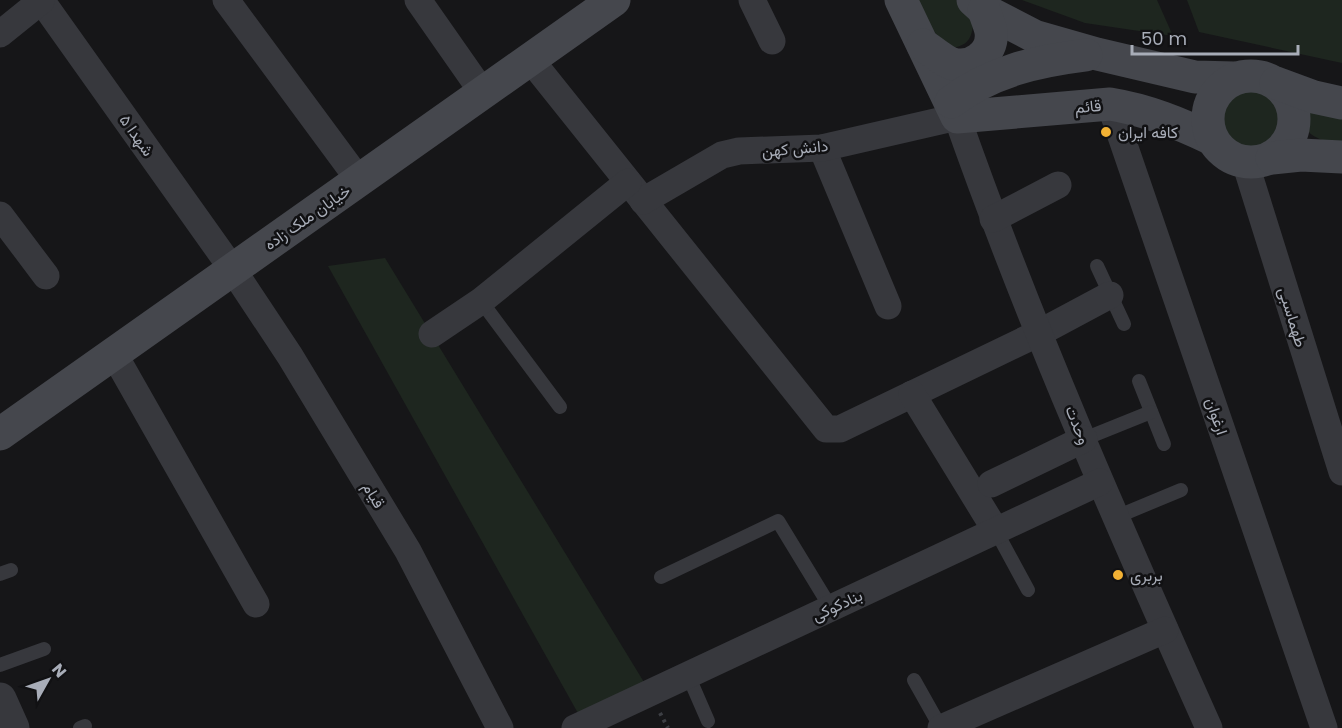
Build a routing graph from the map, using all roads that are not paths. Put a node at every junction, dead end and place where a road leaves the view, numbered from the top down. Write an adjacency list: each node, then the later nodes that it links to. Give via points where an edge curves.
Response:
1 (41, 0): 8 (street); 29 (street, شهدا ۵)
2 (226, 0): 23 (street)
3 (418, 0): 15 (street)
4 (614, 0): 12 (main road, خیابان ملک زاده)
5 (752, 0): 9 (street)
6 (901, 0): 10 (main road)
7 (979, 5): 10 (main road, via 991,34 987,51 975,62 951,63); 11 (main road, via 1034,36)
8 (0, 34)
9 (772, 41)
10 (923, 45): 18 (main road)
11 (1097, 54): 13 (main road, via 1195,77); 18 (main road, via 1051,60 986,79 968,89)
12 (530, 59): 15 (main road, خیابان ملک زاده); 25 (street)
13 (1234, 78): 14 (main road, via 1263,76); 19 (main road, via 1213,97 1208,111)
14 (1276, 83): 16 (main road); 22 (main road, via 1287,93 1293,107 1292,136 1284,148)
15 (483, 93): 23 (main road, خیابان ملک زاده)
16 (1342, 103)
17 (1110, 104): 18 (main road, قائم); 19 (main road, قائم, via 1173,120); 68 (street, ارغوان)
18 (954, 109): 20 (street, دانش کهن); 27 (street, وحدت)
19 (1212, 139): 22 (main road, via 1232,158)
20 (822, 148): 25 (street, دانش کهن, via 722,155); 33 (street)
21 (1342, 157): 22 (main road, via 1301,155)
22 (1258, 160): 45 (street, طهماسبی)
23 (359, 180): 29 (main road, خیابان ملک زاده)
24 (1058, 184): 27 (street)
25 (636, 192): 32 (street, دانش کهن); 39 (street, via 826,429 840,429)
26 (0, 215): 30 (street)
27 (993, 219): 35 (street, وحدت)
28 (1097, 266): 31 (lane)
29 (233, 270): 37 (main road, خیابان ملک زاده); 64 (street, قیام, via 408,551)
30 (46, 276)
31 (1110, 295): 34 (lane); 35 (street)
32 (481, 301): 36 (street, دانش کهن); 40 (lane)
33 (888, 306)
34 (1124, 324)
35 (1040, 333): 39 (street); 43 (street, وحدت)
36 (432, 334)
37 (114, 354): 42 (main road, خیابان ملک زاده); 53 (street)
38 (1138, 381): 41 (lane)
39 (912, 394): 50 (street)
40 (560, 407)
41 (1151, 412): 43 (lane); 44 (lane)
42 (1, 432)
43 (1084, 439): 46 (street, وحدت); 47 (street)
44 (1164, 444)
45 (1342, 472)
46 (1100, 482): 49 (street, وحدت); 50 (street, بنادکوکی)
47 (990, 484)
48 (1181, 490): 49 (lane)
49 (1116, 517): 55 (street, وحدت)
50 (996, 531): 52 (lane); 54 (street, بنادکوکی)
51 (661, 577): 54 (lane, via 778,521)
52 (1028, 590)
53 (256, 604)
54 (831, 608): 58 (street, بنادکوکی)
55 (1165, 630): 66 (street); 67 (street, وحدت)
56 (44, 649): 57 (lane)
57 (0, 666)
58 (688, 675): 61 (lane); 62 (street, بنادکوکی)
59 (914, 680): 66 (lane)
60 (0, 699): 63 (street)
61 (708, 721)
62 (604, 722): 65 (street, بنادکوکی)
63 (13, 728)
64 (500, 728)
65 (575, 728)
66 (941, 728)
67 (1209, 728)
68 (1324, 728)

